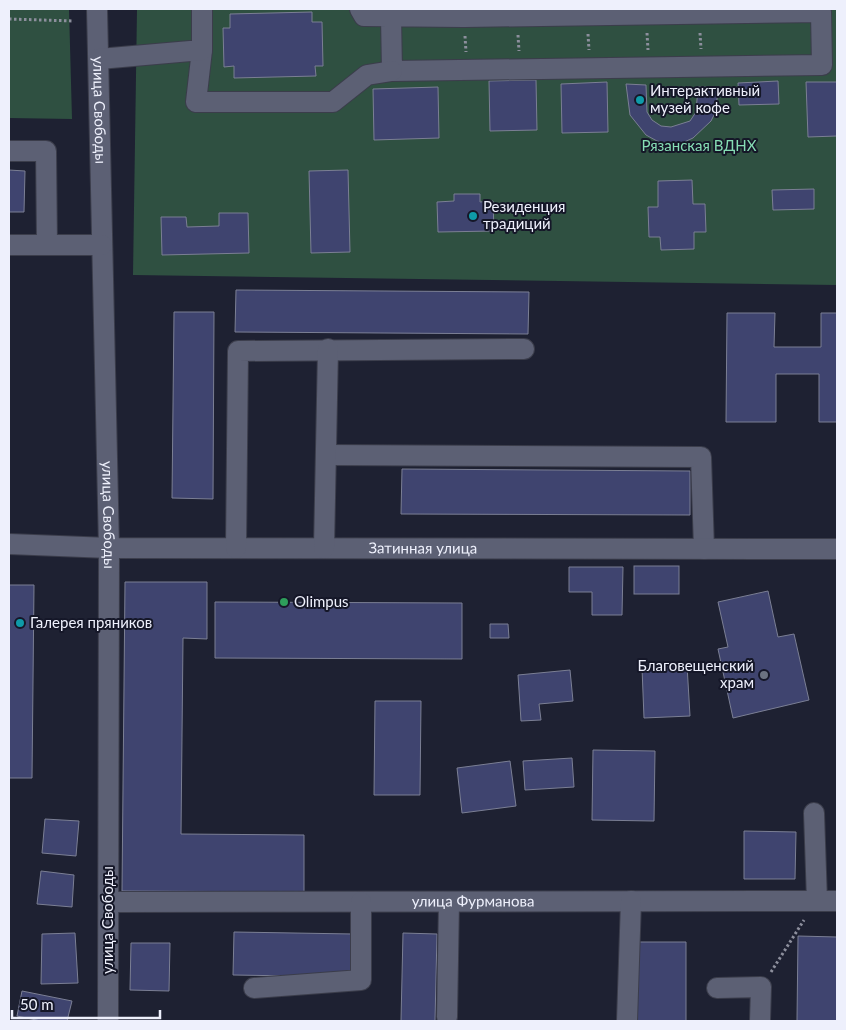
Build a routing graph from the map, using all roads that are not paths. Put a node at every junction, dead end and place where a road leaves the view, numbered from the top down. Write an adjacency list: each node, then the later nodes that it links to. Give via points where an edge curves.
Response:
1 (97, 9): 6 (street, улица Свободы)
2 (202, 9): 5 (street)
3 (360, 9): 4 (street, via 364,16)
4 (391, 16): 7 (street); 7 (street, via 821,12 822,65)
5 (202, 50): 6 (street); 7 (street, via 196,102 333,102 367,75)
6 (99, 59): 11 (street, улица Свободы)
7 (392, 72)
8 (9, 151): 10 (street, via 46,151)
9 (9, 245): 10 (street)
10 (47, 245): 11 (street)
11 (102, 245): 16 (street, улица Свободы)
12 (524, 349): 13 (street)
13 (328, 350): 14 (street); 17 (street, via 238,351)
14 (326, 455): 18 (street); 19 (street, via 701,457)
15 (9, 544): 16 (street, Затинная улица)
16 (109, 548): 17 (street, Затинная улица); 24 (street, улица Свободы)
17 (236, 548): 18 (street, Затинная улица)
18 (324, 548): 19 (street, Затинная улица)
19 (704, 549): 20 (street, Затинная улица)
20 (837, 549)
21 (814, 813): 22 (street)
22 (817, 901): 23 (street, улица Фурманова); 27 (street, улица Фурманова)
23 (837, 901)
24 (108, 902): 25 (street, улица Фурманова); 31 (street, улица Свободы)
25 (361, 902): 26 (street, улица Фурманова); 28 (street, via 361,980)
26 (449, 902): 27 (street, улица Фурманова); 30 (street)
27 (631, 902): 32 (street)
28 (254, 988)
29 (717, 988): 33 (street, via 761,987)
30 (447, 1017)
31 (108, 1021)
32 (627, 1021)
33 (760, 1021)

